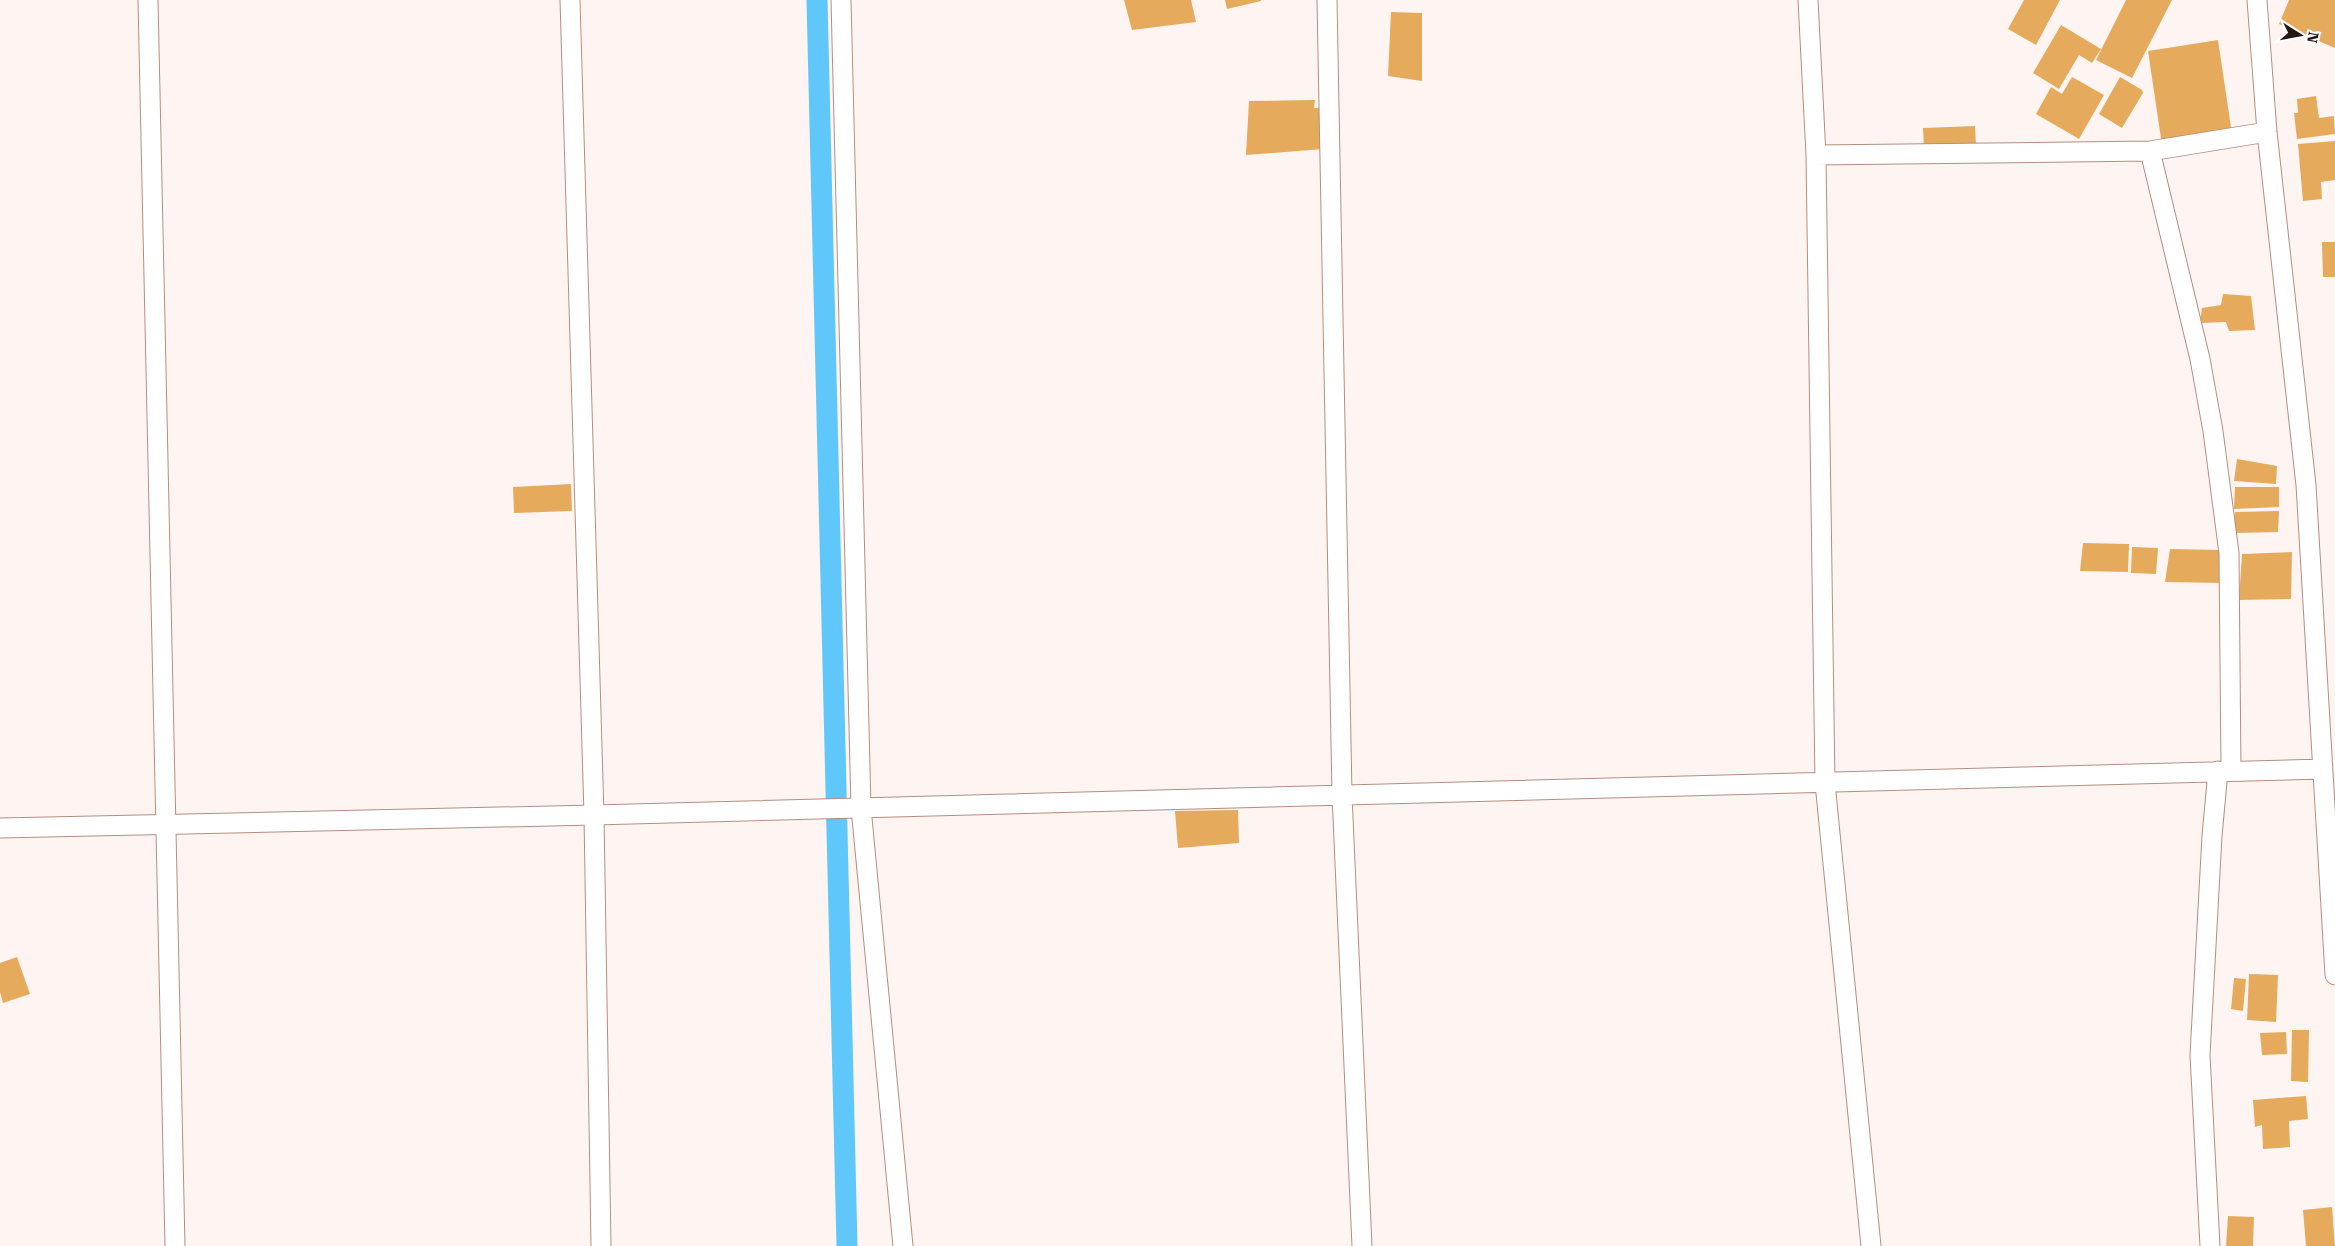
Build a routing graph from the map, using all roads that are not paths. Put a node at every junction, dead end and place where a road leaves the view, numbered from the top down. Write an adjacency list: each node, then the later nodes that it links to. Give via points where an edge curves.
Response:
1 (148, 0): 16 (street)
2 (570, 0): 15 (street)
3 (840, 0): 14 (street)
4 (1327, 0): 13 (street)
5 (1808, 0): 9 (street)
6 (2257, 0): 7 (street)
7 (2267, 132): 8 (street); 10 (street, via 2306,485)
8 (2150, 151): 9 (street); 11 (street, via 2200,359 2229,552)
9 (1816, 155): 12 (street)
10 (2322, 769): 11 (street); 18 (street)
11 (2224, 770): 12 (street); 25 (street, via 2212,836 2200,1054)
12 (1825, 783): 13 (street); 24 (street)
13 (1342, 795): 14 (street); 23 (street)
14 (860, 808): 15 (street); 22 (street)
15 (594, 815): 16 (street); 21 (street)
16 (166, 823): 17 (street); 20 (street)
17 (0, 828)
18 (2333, 913): 19 (street)
19 (2335, 974)
20 (175, 1246)
21 (601, 1246)
22 (903, 1246)
23 (1362, 1246)
24 (1871, 1246)
25 (2210, 1246)

